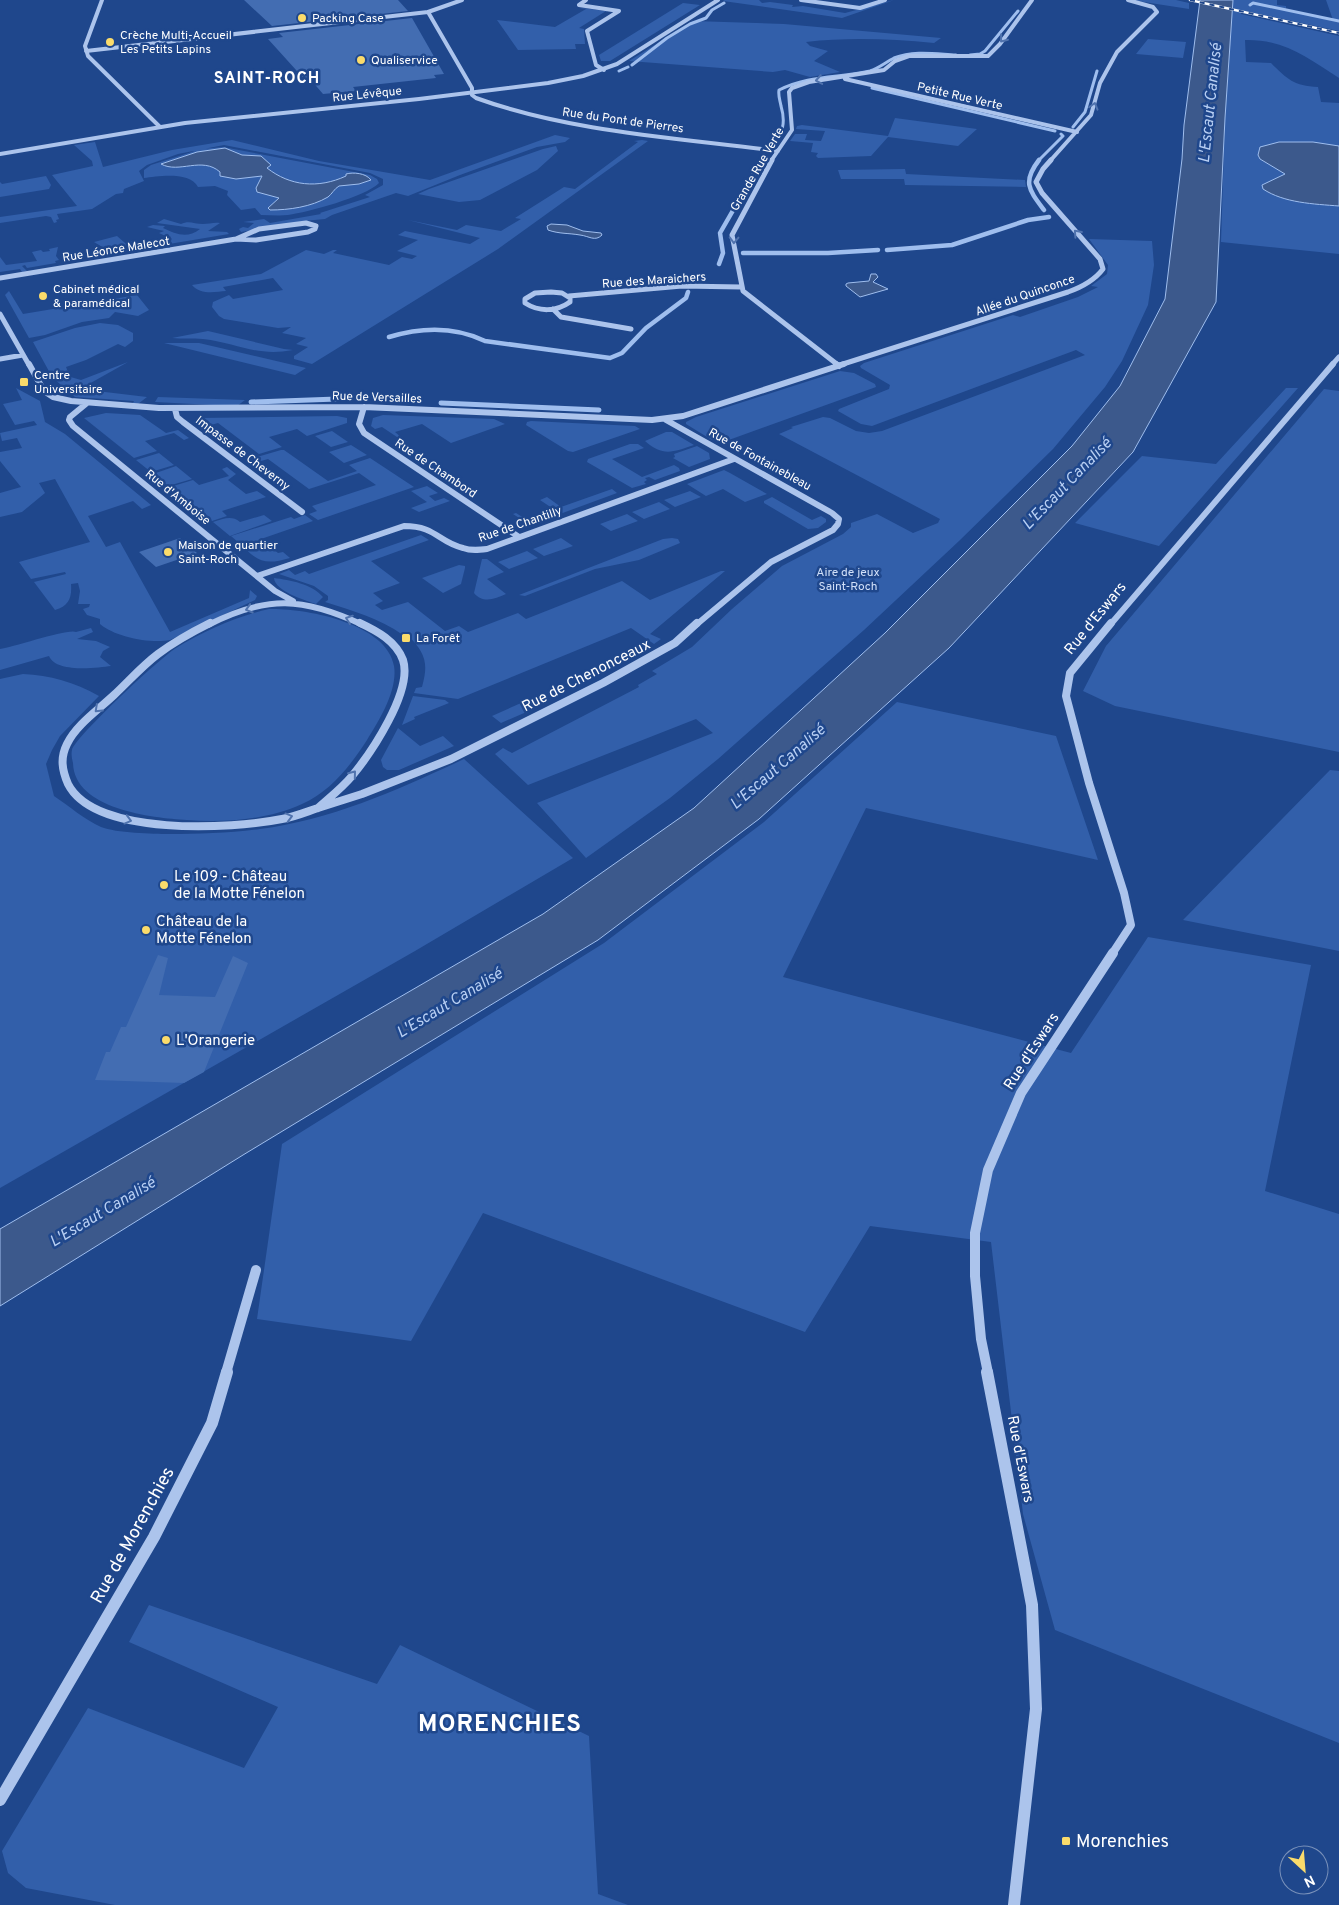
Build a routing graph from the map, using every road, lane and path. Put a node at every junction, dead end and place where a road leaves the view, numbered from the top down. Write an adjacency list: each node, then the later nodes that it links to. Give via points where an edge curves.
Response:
1 (102, 0): 10 (street, via 86,42)
2 (462, 0): 9 (street)
3 (586, 0): 11 (street, via 579,5 619,11 587,31 596,65)
4 (718, 0): 11 (street, Rue Lévêque)
5 (801, 0): 6 (street, via 860,8)
6 (885, 0)
7 (1032, 0): 12 (street, Grande Rue Verte, one-way to 12, via 988,56 909,56 884,70)
8 (1128, 0): 15 (street, Allée du Quinconce, one-way to 8, via 1091,116 1100,83 1117,52 1157,12 1149,5)
9 (428, 12): 10 (street); 13 (street)
10 (86, 51): 14 (street, via 94,64)
11 (604, 70): 13 (street, Rue Lévêque, via 554,82)
12 (840, 78): 15 (street, Petite Rue Verte); 16 (street, Grande Rue Verte, one-way to 16, via 809,82 790,90 792,130)
13 (473, 92): 14 (street, Rue Lévêque); 16 (street, Rue du Pont de Pierres, via 476,98 512,111 571,124)
14 (160, 127): 17 (street, Rue Lévêque)
15 (1077, 132): 28 (street, Allée du Quinconce, one-way to 15, via 1062,294 1089,283 1101,272 1100,259 1036,182 1043,169)
16 (778, 151): 20 (street, Grande Rue Verte, one-way to 20, via 732,235)
17 (0, 154)
18 (236, 239): 18 (street, Rue Léonce Malecot, via 256,230 306,223 316,226 312,231 299,234 256,240); 19 (street, Rue Léonce Malecot)
19 (0, 278)
20 (741, 287): 21 (street, Rue des Maraichers, via 682,286); 28 (street)
21 (569, 296): 22 (street, via 568,304); 22 (street, Rue des Maraichers, via 546,292 535,293 525,299 531,307)
22 (553, 309): 24 (street, Rue des Maraichers, via 561,316)
23 (0, 314): 25 (street)
24 (631, 329)
25 (23, 355): 27 (street); 29 (street, via 48,394)
26 (1339, 357): 42 (street, Rue d'Eswars, via 1070,673 1066,696 1131,925 1021,1093 988,1170 975,1233 981,1339 1032,1604 1036,1709)
27 (0, 359)
28 (839, 366): 32 (street, Allée du Quinconce)
29 (87, 403): 31 (street, Rue de Versailles); 37 (street, Rue d'Amboise, via 70,417 73,426)
30 (364, 407): 31 (street, Rue de Versailles); 32 (street, Rue de Versailles); 36 (street, Rue de Chambord, via 359,424 364,433)
31 (174, 409): 34 (street, Impasse de Cheverny, via 183,422)
32 (666, 420): 33 (street, Rue de Fontainebleau)
33 (734, 459): 35 (street, Rue de Fontainebleau, via 832,513); 36 (street, Rue de Chantilly)
34 (302, 512)
35 (839, 522): 39 (street, Rue de Chenonceaux, via 833,530 771,562 684,636 650,658 451,759)
36 (519, 538): 37 (street, Rue de Chantilly, via 487,549 472,550 458,548 429,528 404,526)
37 (257, 576): 38 (street, Rue d'Amboise)
38 (297, 603): 39 (street, one-way to 38, via 351,777 381,734 398,695 404,667 400,653 373,629); 39 (street, Rue de Chenonceaux, one-way to 39, via 274,602 251,608 169,646 81,725 60,759 65,777 78,797 97,809 132,821 173,826 236,826 283,819)
39 (318, 808)
40 (256, 1270): 41 (street, Rue de Morenchies, via 212,1423 154,1537)
41 (0, 1800)
42 (1014, 1905)

